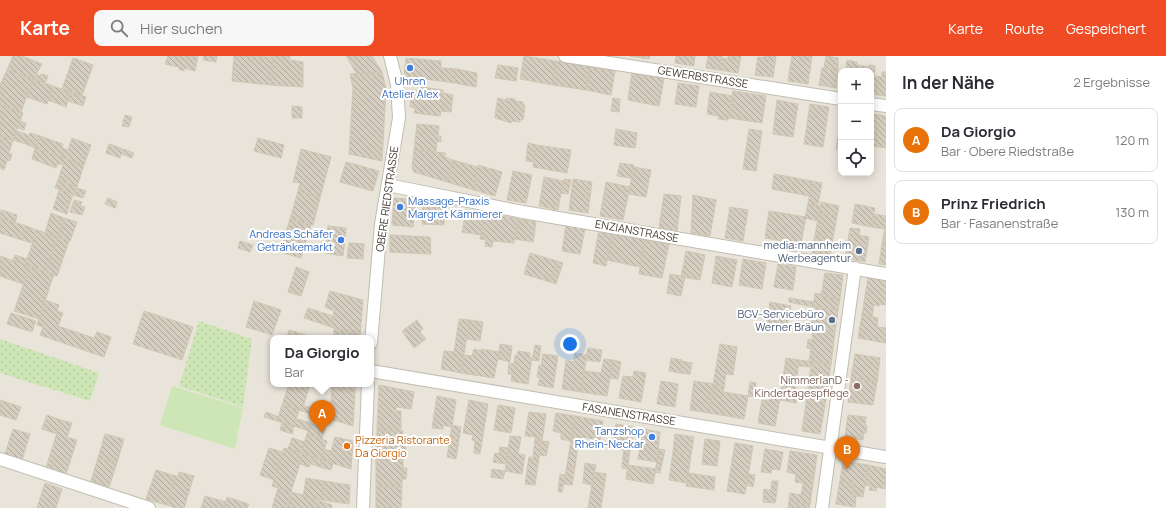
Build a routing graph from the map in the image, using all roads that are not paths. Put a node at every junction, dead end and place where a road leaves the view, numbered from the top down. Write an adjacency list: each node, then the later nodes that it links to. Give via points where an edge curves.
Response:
1 (390, 56): 6 (street, OBERE RIEDSTRASSE, via 397,84 399,118)
2 (565, 56): 3 (street, GEWERBSTRASSE)
3 (838, 99)
4 (874, 104): 5 (street)
5 (886, 106)
6 (388, 185): 7 (street, ENZIANSTRASSE, via 523,212); 9 (street, OBERE RIEDSTRASSE, via 381,224)
7 (855, 268): 8 (street, ENZIANSTRASSE); 12 (street)
8 (886, 274)
9 (372, 335)
10 (374, 372): 12 (street, FASANENSTRASSE)
11 (368, 387): 16 (street)
12 (830, 448): 13 (street, FASANENSTRASSE); 17 (street)
13 (886, 457)
14 (0, 459): 15 (street)
15 (149, 508)
16 (364, 508)
17 (822, 508)

